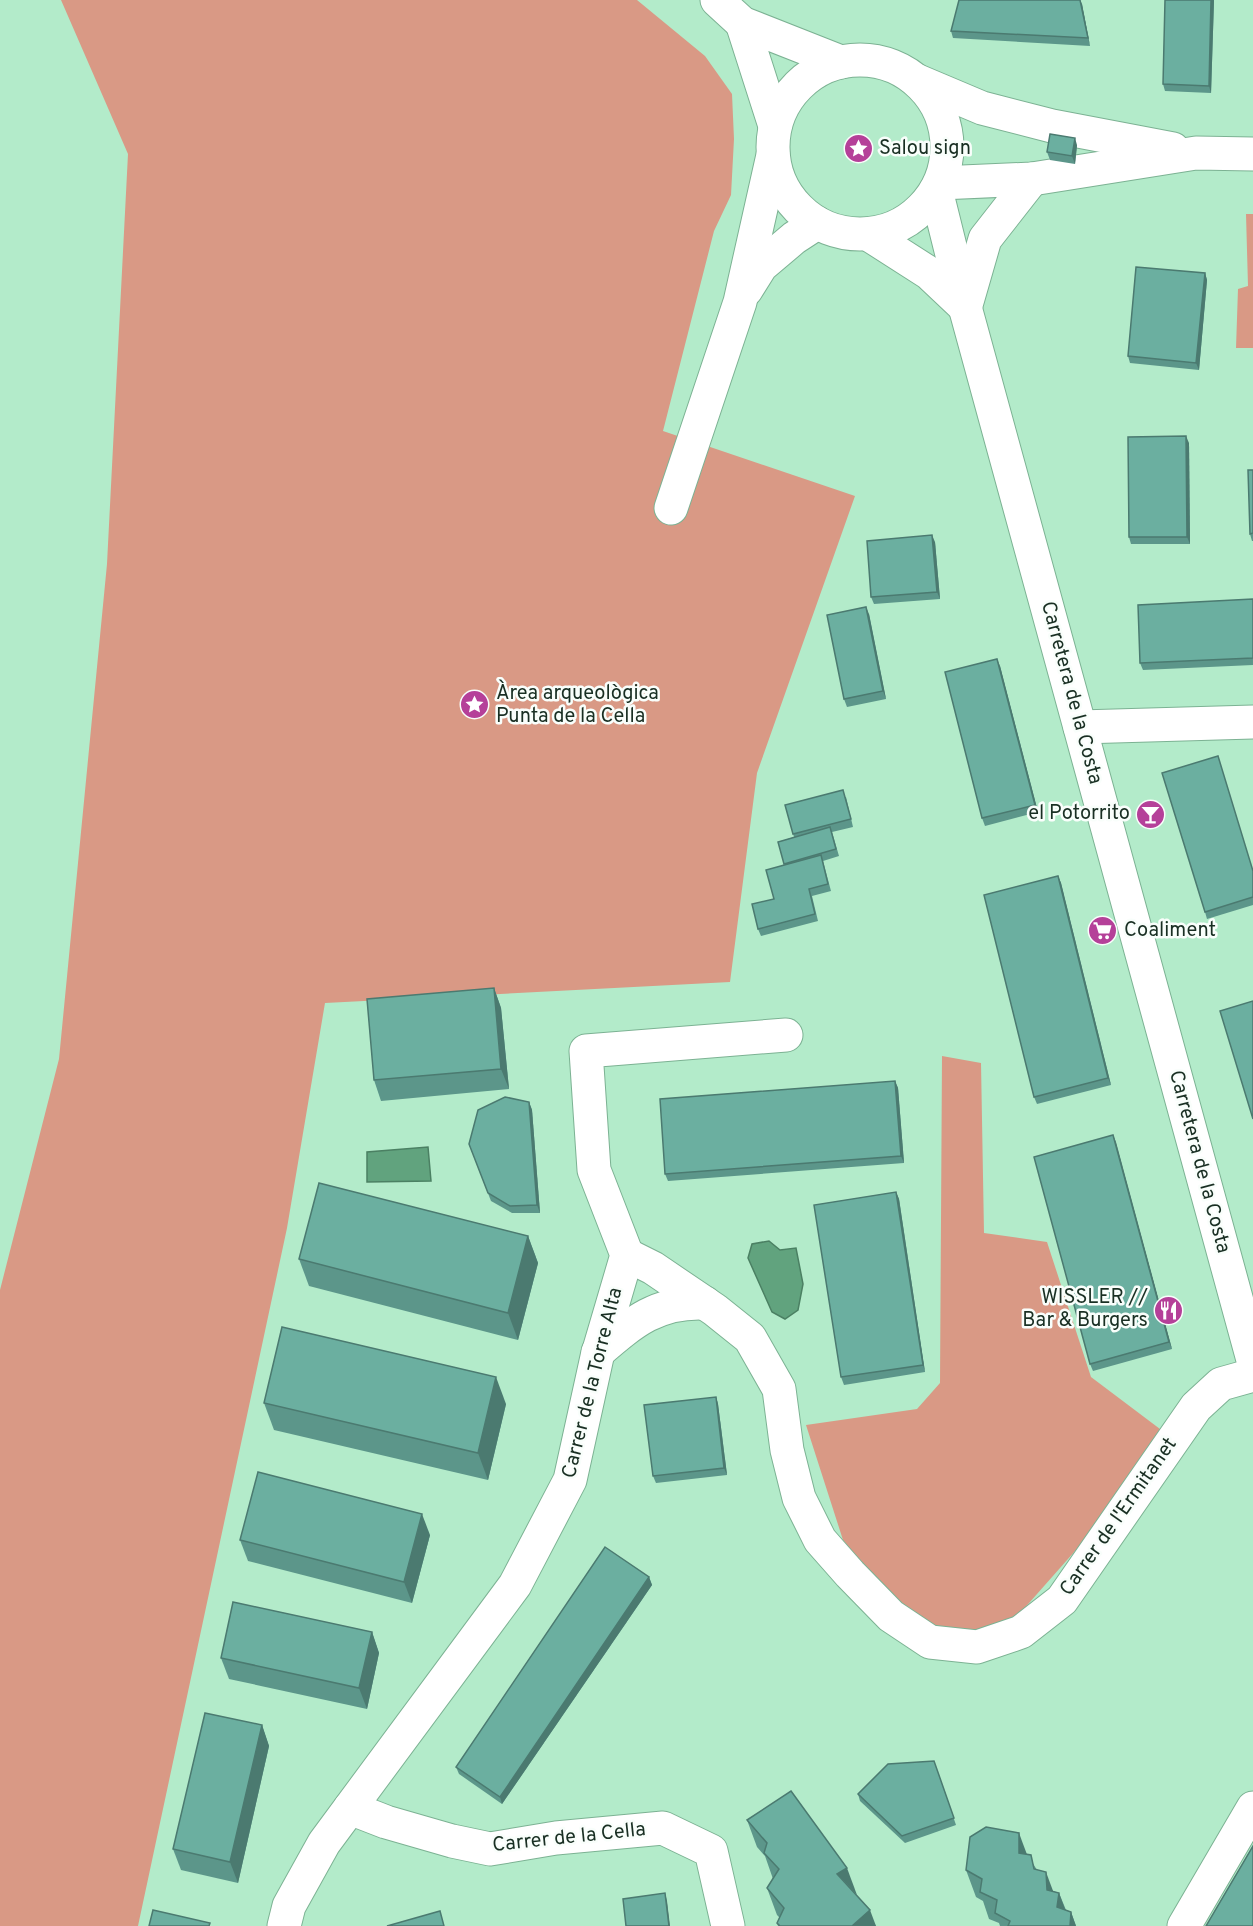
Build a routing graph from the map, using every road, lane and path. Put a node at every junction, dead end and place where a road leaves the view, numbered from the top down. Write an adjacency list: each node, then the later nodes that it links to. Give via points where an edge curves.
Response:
1 (717, 0): 2 (street)
2 (742, 23): 3 (street); 5 (street)
3 (841, 62): 4 (street, via 868,60 895,67); 5 (street, via 819,70 800,84 784,103)
4 (918, 81): 6 (street, via 982,108 1052,126); 9 (street, via 935,102 945,128 947,156)
5 (774, 139): 10 (street, via 779,181 794,205); 12 (street)
6 (1196, 153): 7 (street); 8 (street)
7 (1253, 154)
8 (1032, 179): 9 (street); 13 (street, via 985,239)
9 (938, 186): 11 (street, via 919,212 895,227); 13 (street, Carretera de la Costa)
10 (817, 223): 11 (street, via 841,232); 12 (street, via 761,266)
11 (868, 234): 13 (street, via 929,273)
12 (740, 302): 14 (street)
13 (965, 307): 16 (street, Carretera de la Costa)
14 (671, 508)
15 (1253, 722): 16 (street)
16 (1080, 727): 21 (street, Carretera de la Costa)
17 (786, 1035): 18 (street, via 586,1051 594,1170)
18 (627, 1255): 19 (street, Carrer de l'Ermitanet); 20 (street, Carrer de la Torre Alta)
19 (705, 1303): 20 (street, via 683,1302 656,1310 626,1328); 22 (street, Carrer de l'Ermitanet, via 750,1338 779,1389 787,1450 799,1498 820,1540 891,1616 930,1642 977,1647 1021,1632 1062,1600 1196,1407 1221,1384)
20 (598, 1352): 23 (street, Carrer de la Torre Alta, via 570,1480 515,1586)
21 (1253, 1360)
22 (1253, 1375)
23 (350, 1808): 25 (street, Carrer de la Torre Alta, via 324,1843 289,1905); 26 (street, Carrer de la Cella, via 386,1822 490,1849 663,1828 711,1851)
24 (1253, 1808): 27 (street)
25 (284, 1926)
26 (728, 1926)
27 (1184, 1926)

